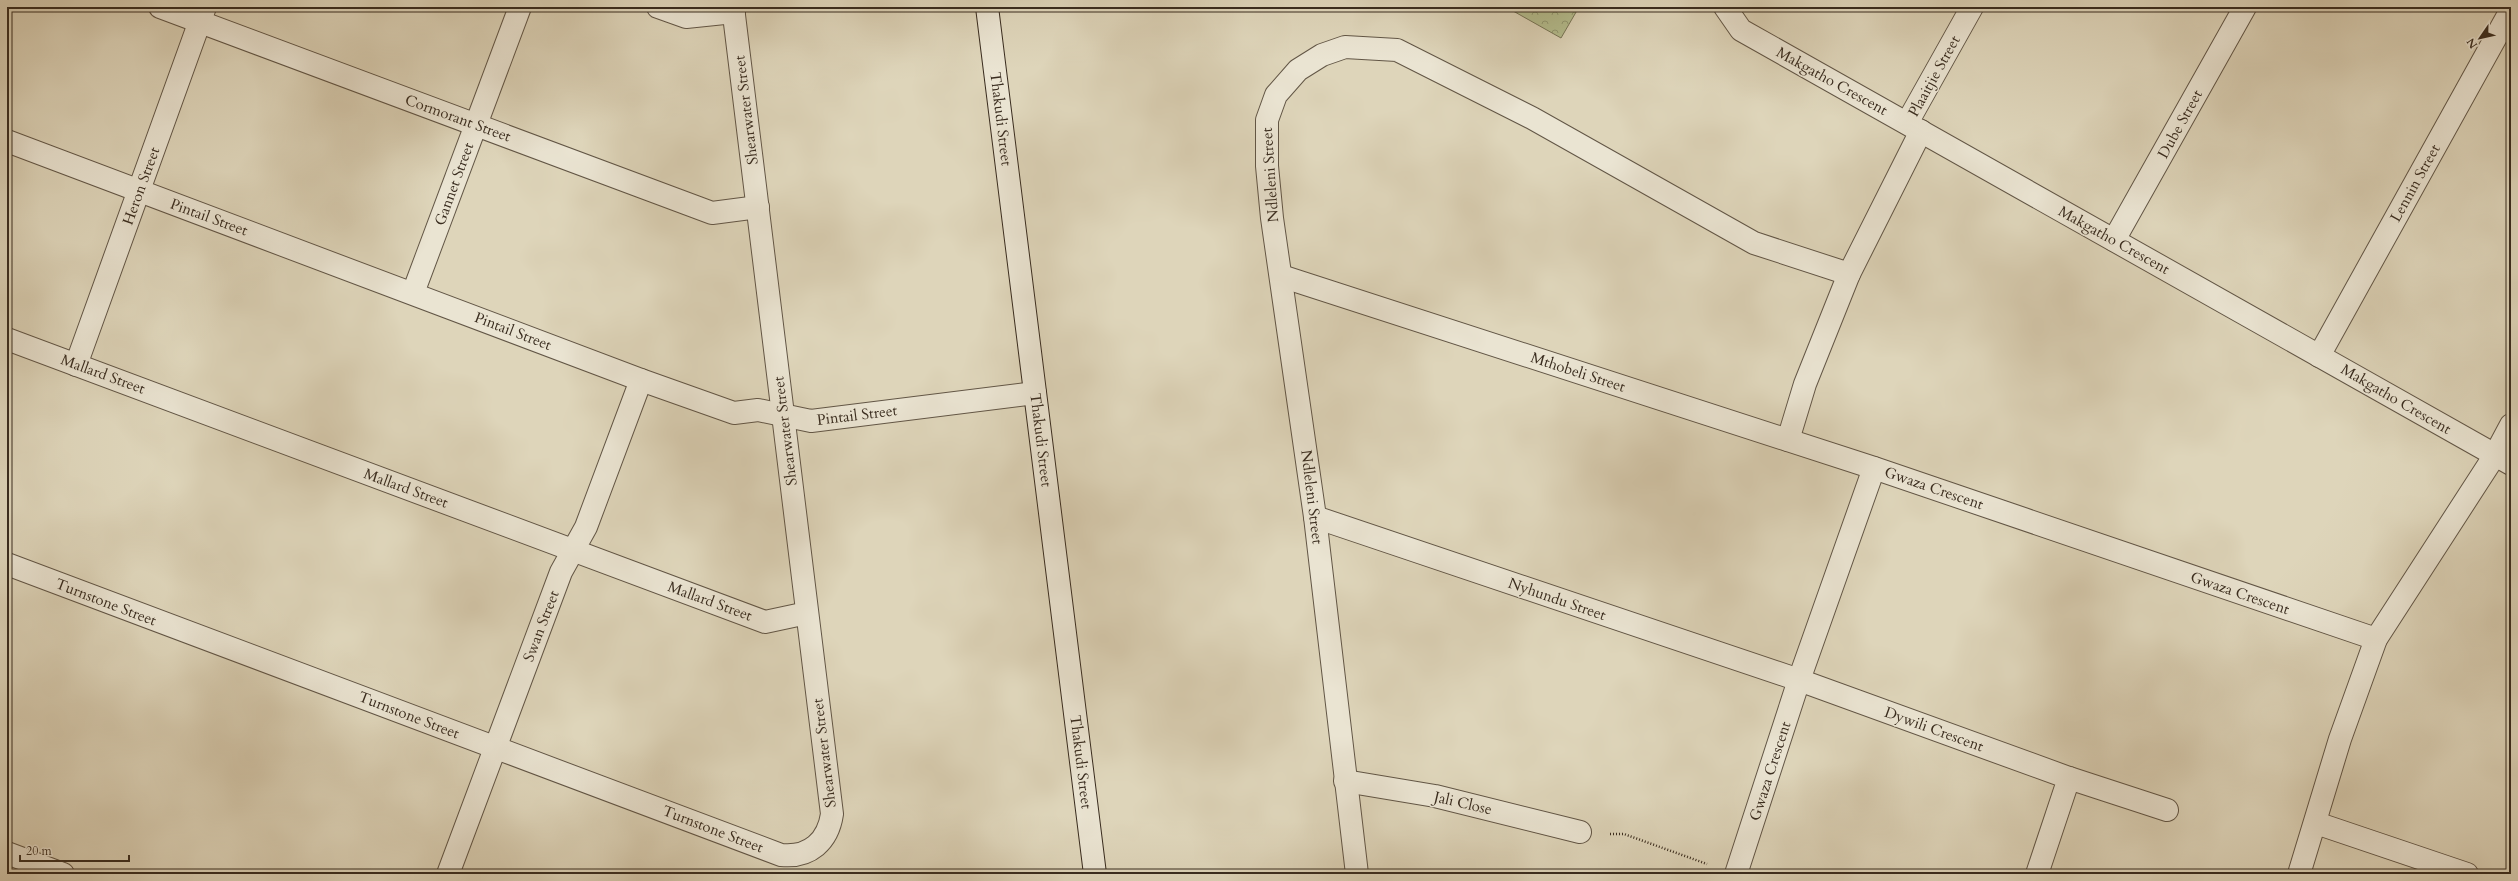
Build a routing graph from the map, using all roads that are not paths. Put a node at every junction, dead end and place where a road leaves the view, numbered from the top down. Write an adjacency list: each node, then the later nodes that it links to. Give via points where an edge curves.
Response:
1 (160, 7): 10 (street, Cormorant Street)
2 (520, 7): 11 (street, Gannet Street)
3 (658, 7): 8 (street, via 686,18)
4 (988, 7): 24 (street, Thakudi Street)
5 (1725, 7): 12 (street, Makgatho Crescent, via 1741,30)
6 (1972, 7): 12 (street, Plaaitjie Street)
7 (2245, 7): 16 (street, Dube Street)
8 (733, 9): 15 (street, Shearwater Street)
9 (2511, 10): 21 (street, Lennin Street)
10 (202, 14): 11 (street, Cormorant Street); 14 (street, Heron Street)
11 (476, 125): 15 (street, Cormorant Street, via 712,213); 19 (street, Gannet Street)
12 (1914, 127): 16 (street, Makgatho Crescent); 17 (street, Plaaitjie Street)
13 (7, 141): 14 (street, Pintail Street)
14 (139, 191): 19 (street, Pintail Street); 22 (street, Heron Street)
15 (758, 207): 25 (street, Shearwater Street)
16 (2114, 240): 21 (street, Makgatho Crescent)
17 (1849, 274): 18 (street, Ndleleni Street, via 1793,258 1754,243 1645,184 1532,118 1397,50 1345,47 1322,55 1298,70 1276,95 1267,120 1267,166); 27 (street, Plaaitjie Street, via 1805,384)
18 (1281, 276): 27 (street, Mthobeli Street); 30 (street, Ndleleni Street)
19 (413, 293): 23 (street, Pintail Street)
20 (7, 339): 22 (street, Mallard Street)
21 (2319, 356): 28 (street, Makgatho Crescent)
22 (76, 365): 31 (street, Mallard Street)
23 (641, 380): 25 (street, Pintail Street, via 734,413 758,410); 31 (street, Swan Street, via 586,527)
24 (1035, 394): 25 (street, Pintail Street, via 811,421); 46 (street, Thakudi Street)
25 (783, 416): 33 (street, Shearwater Street)
26 (2511, 425): 28 (street)
27 (1788, 440): 29 (street, Mthobeli Street)
28 (2503, 460): 34 (street)
29 (1874, 468): 34 (street, Gwaza Crescent); 35 (street, Gwaza Crescent)
30 (1315, 517): 35 (street, Nyhundu Street); 38 (street, Ndleleni Street)
31 (573, 550): 33 (street, Mallard Street, via 765,622); 36 (street, Swan Street, via 561,572)
32 (7, 564): 36 (street, Turnstone Street)
33 (807, 613): 42 (street, Shearwater Street, via 832,814 830,827 823,840)
34 (2376, 640): 40 (street, via 2340,739)
35 (1799, 680): 37 (street, Dywili Crescent); 48 (street, Gwaza Crescent)
36 (496, 747): 42 (street, Turnstone Street, via 781,855 792,856); 45 (street, Swan Street)
37 (2069, 778): 39 (street, Dywili Crescent); 49 (street)
38 (1345, 781): 41 (street, Jali Close, via 1435,796); 47 (street, Ndleleni Street)
39 (2166, 810)
40 (2316, 824): 50 (street); 51 (street)
41 (1580, 832)
42 (813, 849)
43 (7, 853): 44 (street)
44 (63, 874)
45 (448, 874)
46 (1094, 874)
47 (1357, 874)
48 (1736, 874)
49 (2037, 874)
50 (2299, 874)
51 (2467, 874)

